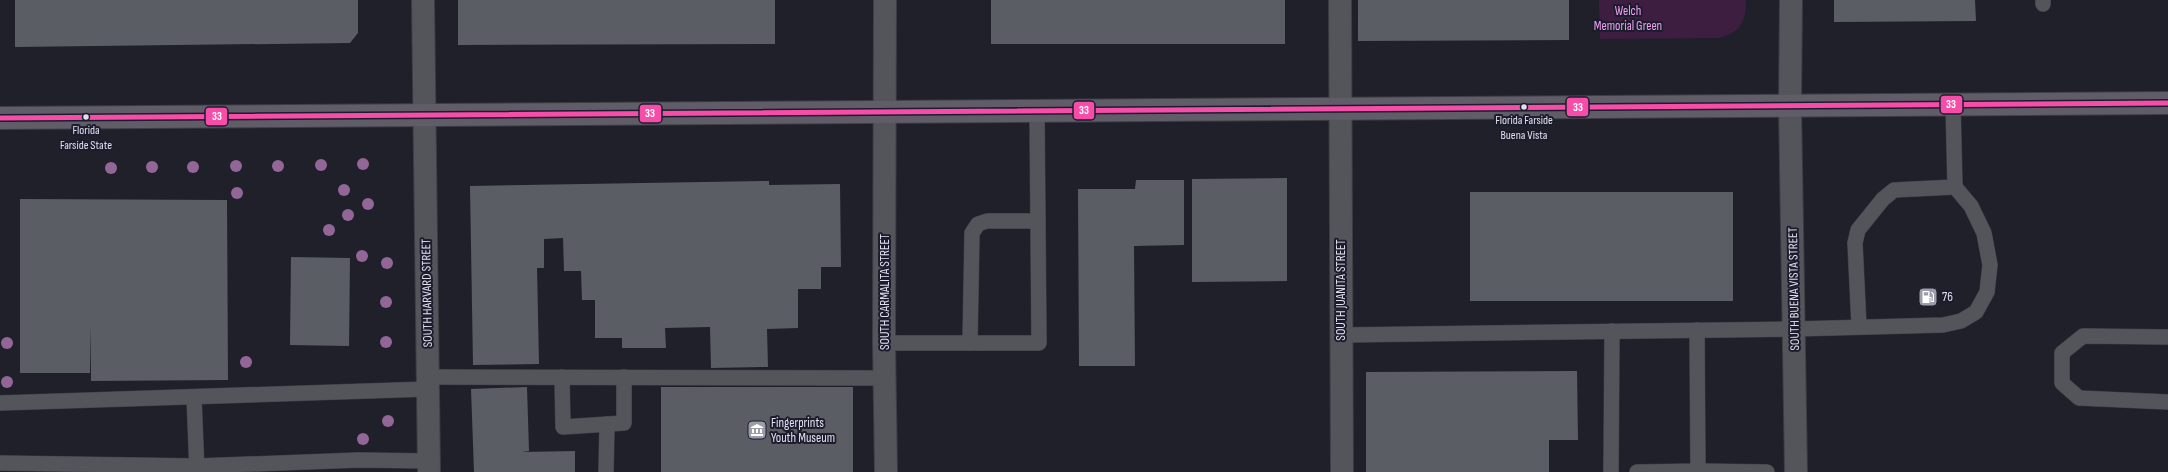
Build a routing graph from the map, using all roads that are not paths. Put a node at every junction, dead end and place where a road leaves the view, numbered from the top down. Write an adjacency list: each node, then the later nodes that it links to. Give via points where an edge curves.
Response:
1 (423, 0): 11 (street, SOUTH HARVARD STREET)
2 (885, 0): 10 (street, SOUTH CARMALITA STREET)
3 (1340, 0): 8 (street, SOUTH JUANITA STREET)
4 (1791, 0): 7 (street, SOUTH BUENA VISTA STREET)
5 (2168, 103): 6 (main road)
6 (1953, 104): 7 (main road); 13 (lane)
7 (1790, 105): 8 (main road); 17 (street, SOUTH BUENA VISTA STREET)
8 (1340, 108): 9 (main road); 19 (street, SOUTH JUANITA STREET)
9 (1037, 110): 10 (main road); 14 (lane)
10 (886, 112): 11 (main road); 21 (street, SOUTH CARMALITA STREET)
11 (424, 114): 12 (main road); 26 (street, SOUTH HARVARD STREET)
12 (0, 118)
13 (1955, 187): 15 (lane, via 1894,190 1883,199 1858,230 1855,243); 15 (lane, via 1971,206 1984,232 1990,265 1987,292 1976,312 1961,321 1943,325)
14 (1038, 221): 22 (lane, via 987,221 978,224 972,232); 22 (lane, via 1039,342)
15 (1859, 326): 17 (lane)
16 (1697, 330): 17 (lane); 18 (lane); 35 (lane)
17 (1795, 330): 42 (street, SOUTH BUENA VISTA STREET)
18 (1612, 332): 19 (lane); 39 (lane)
19 (1342, 335): 38 (street, SOUTH JUANITA STREET)
20 (2168, 337): 28 (lane, via 2083,336 2062,353 2062,383 2079,398)
21 (884, 342): 22 (lane); 25 (street, SOUTH CARMALITA STREET)
22 (970, 342)
23 (562, 377): 24 (lane); 26 (lane); 30 (lane, via 563,427)
24 (624, 377): 25 (lane); 30 (lane, via 624,423)
25 (885, 378): 37 (street, SOUTH CARMALITA STREET)
26 (428, 383): 27 (lane); 33 (street, SOUTH HARVARD STREET)
27 (194, 397): 29 (lane); 34 (lane)
28 (2168, 402)
29 (0, 403)
30 (606, 424): 36 (lane)
31 (0, 463): 34 (lane)
32 (358, 466): 33 (lane); 34 (lane)
33 (429, 466)
34 (197, 469)
35 (1698, 471): 40 (lane); 41 (lane)
36 (606, 472)
37 (886, 472)
38 (1342, 472)
39 (1611, 472)
40 (1637, 472)
41 (1767, 472)
42 (1796, 472)

